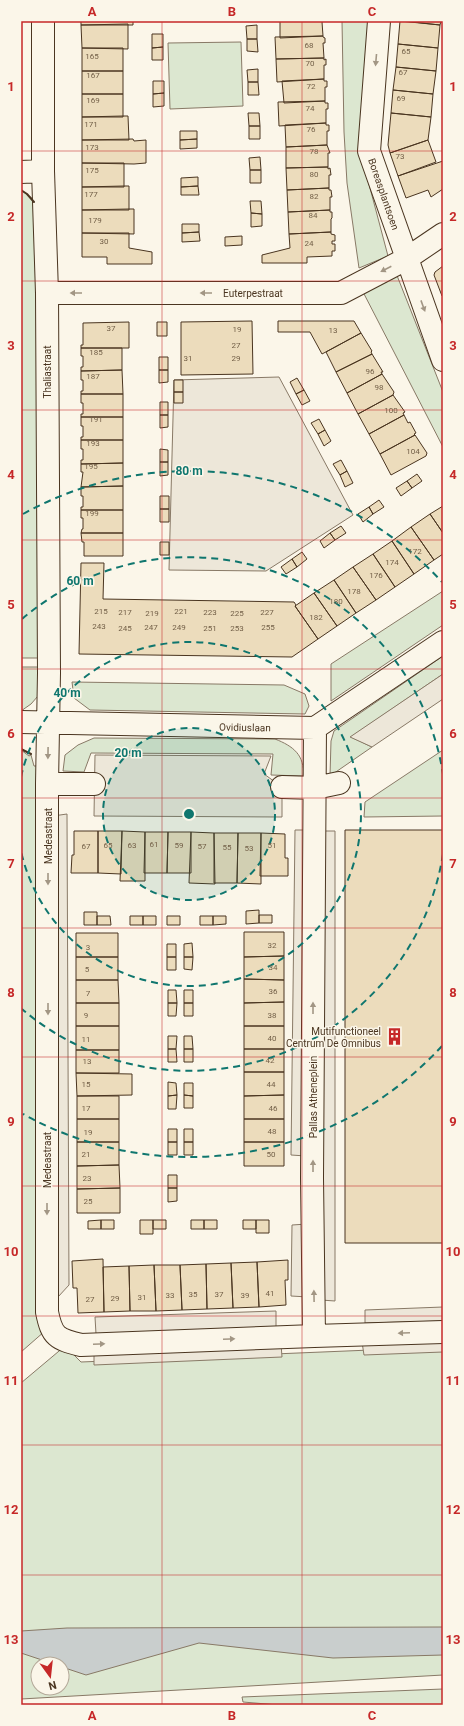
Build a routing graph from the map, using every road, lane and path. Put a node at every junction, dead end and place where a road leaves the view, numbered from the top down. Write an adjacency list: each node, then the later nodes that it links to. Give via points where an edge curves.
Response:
1 (43, 21): 3 (street, Thaliastraat)
2 (379, 21): 6 (street, Boreasplantsoen, one-way to 6, via 369,151)
3 (43, 171): 4 (street); 7 (street, Thaliastraat)
4 (21, 172)
5 (443, 234): 6 (street, Euterpestraat)
6 (406, 259): 7 (street, Euterpestraat, one-way to 7, via 341,293); 8 (street, Boreasplantsoen, one-way to 8)
7 (47, 293): 11 (street, Thaliastraat)
8 (443, 360)
9 (443, 642): 12 (street)
10 (21, 722): 11 (street, Ovidiuslaan)
11 (48, 722): 12 (street, Ovidiuslaan); 14 (street, Medeastraat, one-way to 14)
12 (315, 728): 17 (street, Pallas Atheneplein)
13 (339, 783): 17 (street)
14 (48, 784): 15 (street); 19 (street, Medeastraat, one-way to 19, via 47,1312 50,1326 61,1340 80,1345)
15 (94, 784)
16 (282, 787): 17 (street)
17 (315, 788): 19 (street, Pallas Atheneplein, one-way to 17, via 312,1170)
18 (443, 1332): 19 (street, one-way to 19)
19 (314, 1336)

